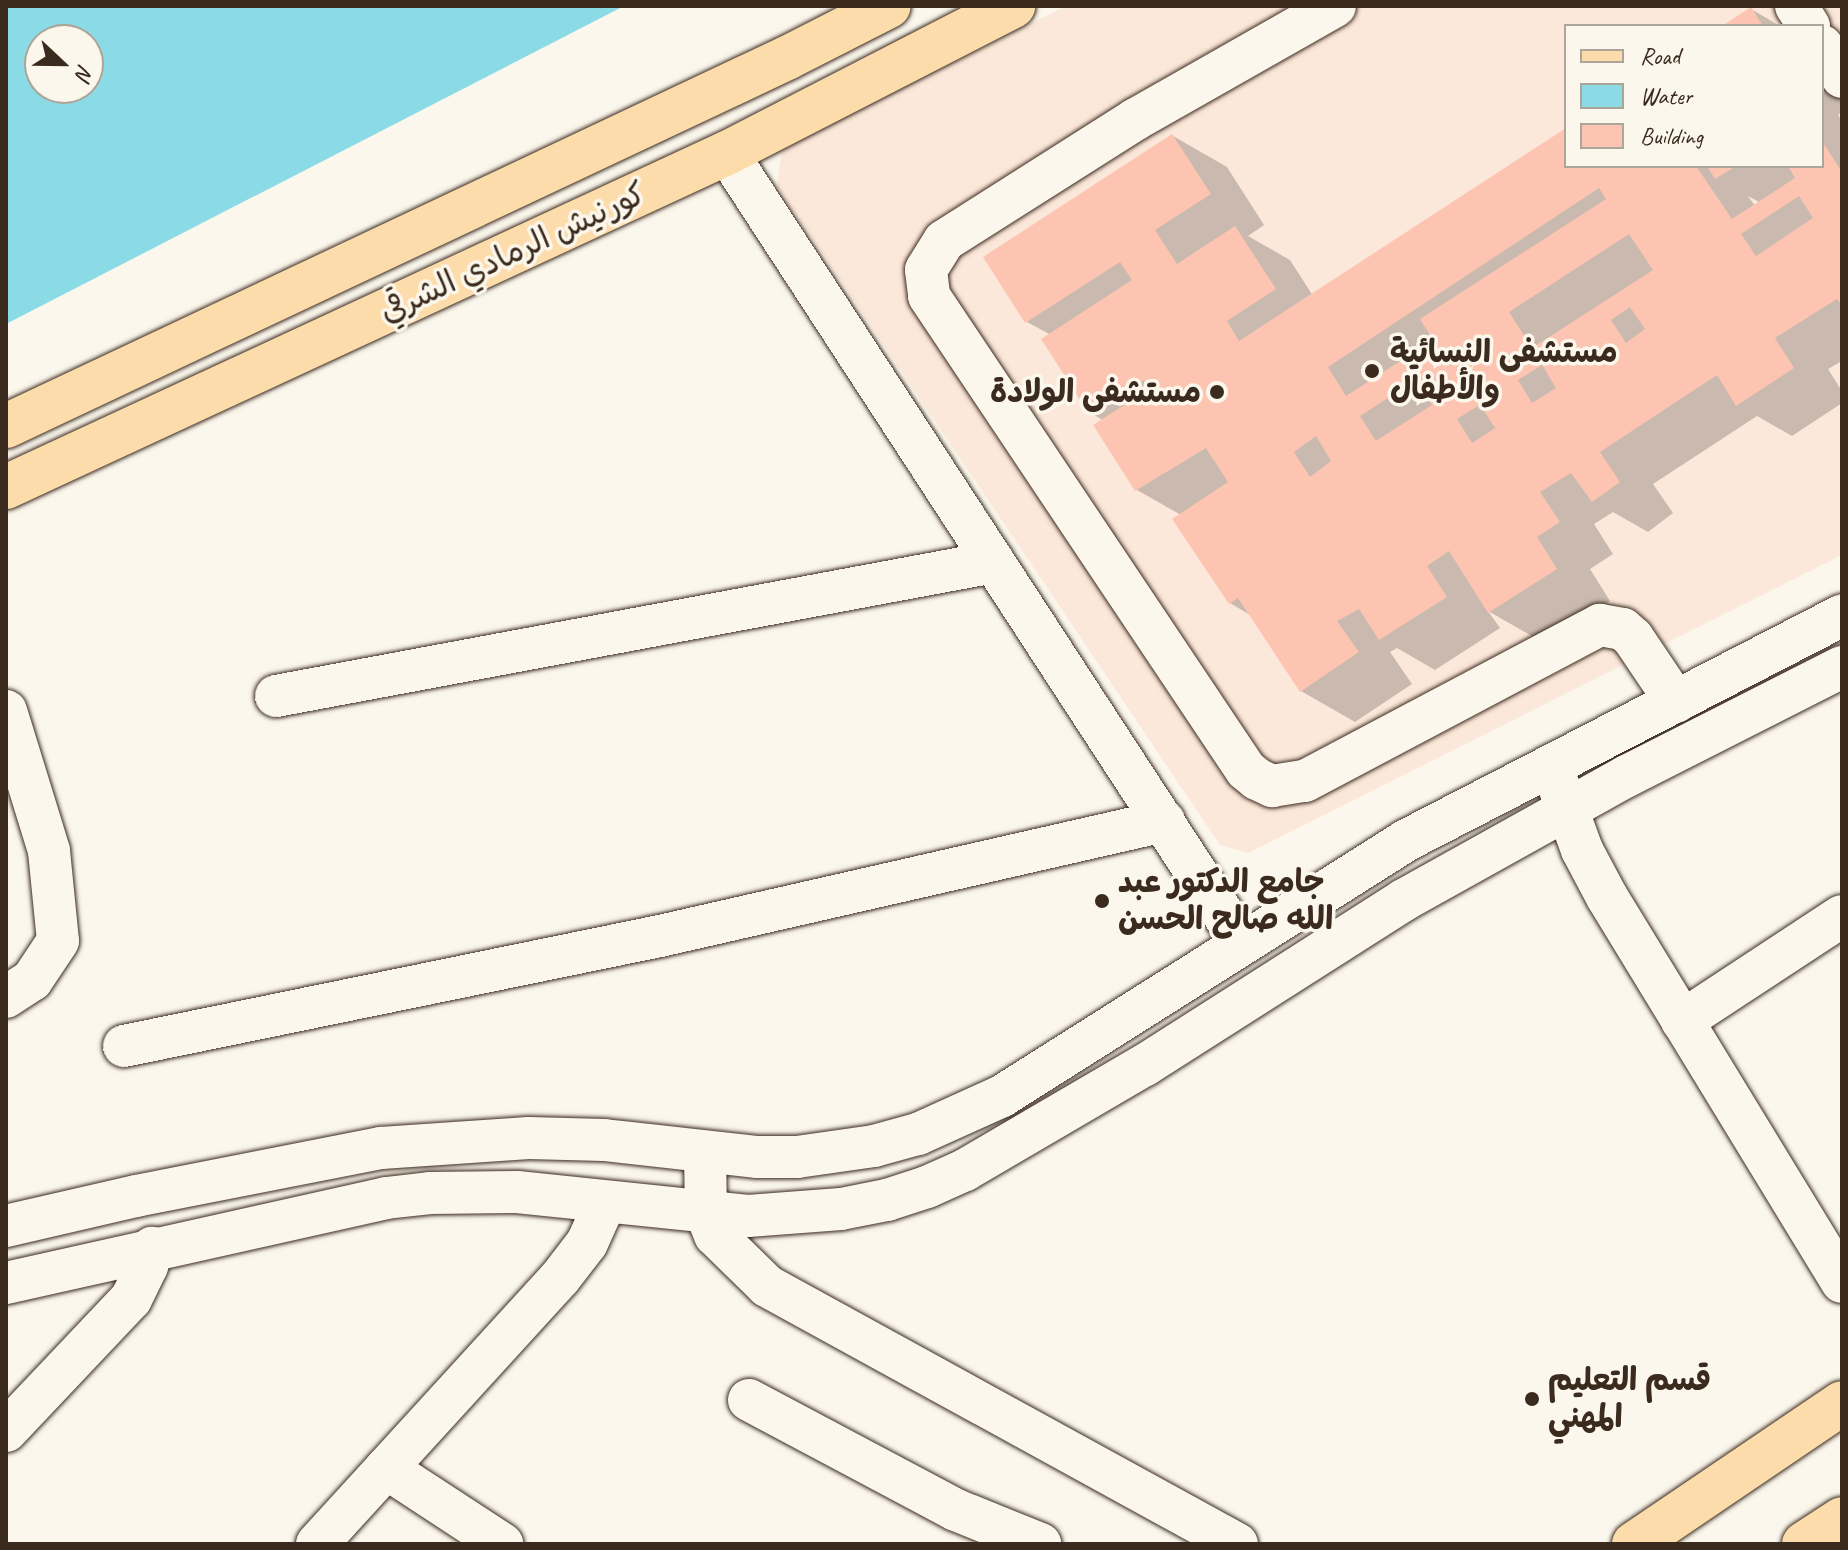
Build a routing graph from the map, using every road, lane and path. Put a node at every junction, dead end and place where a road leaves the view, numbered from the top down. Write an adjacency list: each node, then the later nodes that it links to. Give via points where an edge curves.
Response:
1 (889, 6): 9 (main road, كورنيش الرمادي الشرقي)
2 (1013, 6): 8 (main road, كورنيش الرمادي الشرقي)
3 (1335, 6): 17 (street, via 1136,119 944,241 926,270 929,296 1246,770 1257,779 1272,786 1305,781 1600,625 1623,629 1633,638)
4 (1796, 6): 5 (street)
5 (1808, 24)
6 (1824, 49): 7 (street)
7 (1842, 77)
8 (727, 153): 10 (main road, كورنيش الرمادي الشرقي); 13 (street)
9 (133, 369): 10 (main road); 11 (main road, كورنيش الرمادي الشرقي)
10 (153, 421): 12 (main road, كورنيش الرمادي الشرقي)
11 (6, 426)
12 (6, 487)
13 (994, 562): 16 (street); 21 (street)
14 (1842, 615): 17 (street)
15 (1842, 667): 20 (street)
16 (276, 696)
17 (1676, 702): 19 (street)
18 (6, 711): 24 (street, via 49,851 58,941 32,980)
19 (1551, 765): 20 (street); 23 (street, via 1405,841)
20 (1566, 809): 25 (street, via 1593,872); 29 (street, via 1404,900 1145,1065 965,1170 864,1205 779,1215)
21 (1164, 821): 23 (street); 26 (street, via 660,936)
22 (1842, 916): 25 (street)
23 (1242, 943): 27 (street, via 1002,1096 918,1134 797,1157)
24 (6, 997)
25 (1682, 1021): 32 (street)
26 (124, 1046)
27 (705, 1152): 29 (street); 30 (street, via 529,1138 381,1148)
28 (605, 1203): 29 (street); 31 (street, via 517,1192 430,1193); 37 (street, via 587,1243 560,1278)
29 (706, 1213): 42 (street, via 731,1254 787,1299)
30 (6, 1226)
31 (152, 1248): 33 (street); 36 (street, via 131,1299)
32 (1842, 1282)
33 (6, 1283)
34 (749, 1400): 41 (street, via 956,1510)
35 (1842, 1403): 43 (main road)
36 (6, 1431)
37 (386, 1468): 39 (street); 40 (street)
38 (1842, 1519): 44 (main road)
39 (317, 1544)
40 (502, 1544)
41 (1040, 1544)
42 (1237, 1544)
43 (1634, 1544)
44 (1804, 1544)

